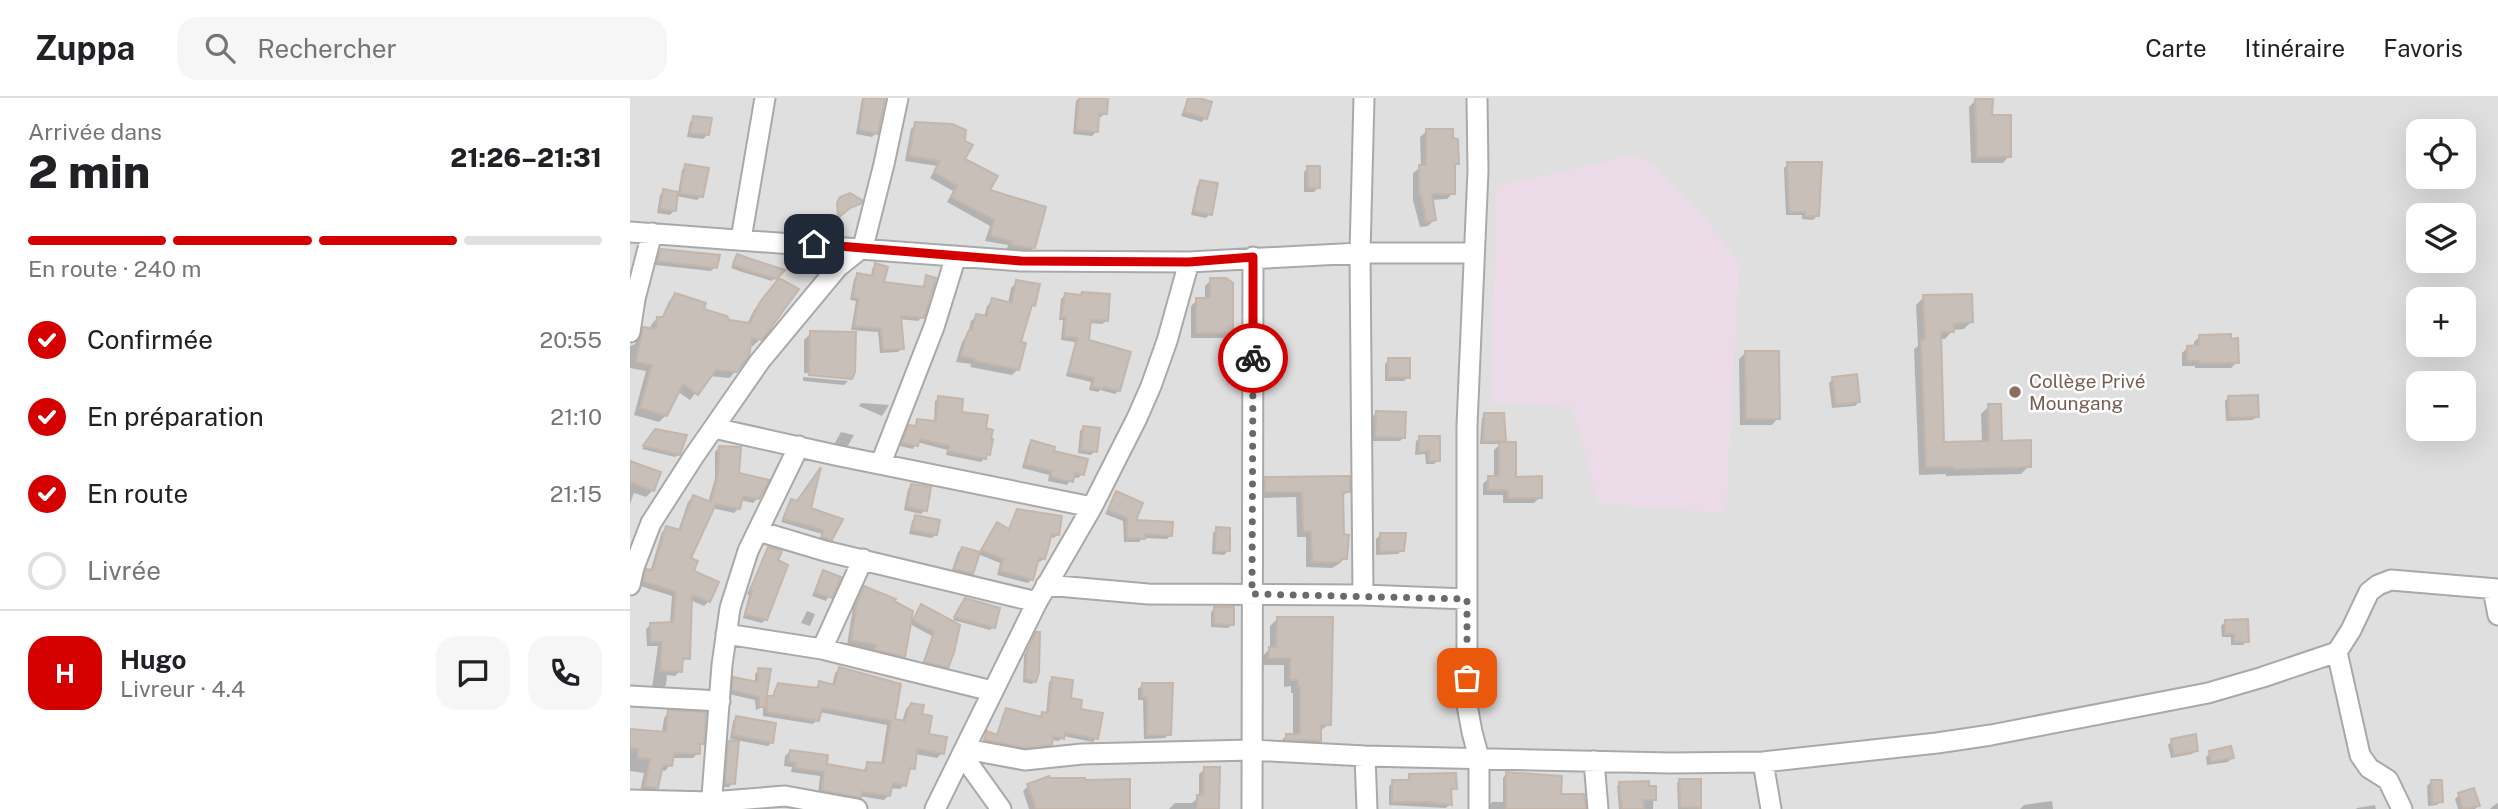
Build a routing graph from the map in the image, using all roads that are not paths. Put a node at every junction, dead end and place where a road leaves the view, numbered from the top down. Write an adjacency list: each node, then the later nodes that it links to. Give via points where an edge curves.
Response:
1 (765, 98): 7 (street)
2 (898, 98): 8 (street)
3 (1364, 98): 9 (street)
4 (1477, 98): 10 (street)
5 (630, 232): 6 (street)
6 (652, 233): 7 (street); 14 (street)
7 (741, 239): 8 (street)
8 (863, 247): 11 (street); 15 (street, via 838,267 760,360)
9 (1360, 253): 10 (street); 12 (street); 25 (street)
10 (1474, 253): 26 (street, via 1467,425)
11 (956, 256): 13 (street); 17 (street, via 934,327)
12 (1253, 257): 13 (street); 24 (street)
13 (1189, 262): 18 (street, via 1152,386)
14 (630, 332)
15 (714, 428): 16 (street); 21 (street, via 651,523)
16 (799, 446): 17 (street); 19 (street)
17 (881, 463): 18 (street)
18 (1092, 506): 23 (street)
19 (758, 531): 20 (street); 28 (street, via 742,566)
20 (863, 559): 23 (street); 29 (street)
21 (630, 585)
22 (2495, 589): 27 (street); 30 (street, via 2391,580 2378,584 2369,592)
23 (1042, 593): 24 (street); 31 (street)
24 (1252, 594): 25 (street); 34 (street)
25 (1363, 595): 26 (street)
26 (1467, 599): 37 (street, via 1468,705)
27 (2498, 615)
28 (726, 634): 29 (street); 33 (street)
29 (822, 649): 31 (street)
30 (2337, 652): 39 (street, via 2208,693 1991,736); 51 (street, via 2360,755 2369,768 2388,780)
31 (992, 691): 35 (street)
32 (630, 696): 33 (street)
33 (720, 701): 42 (street)
34 (1251, 750): 35 (street, via 1082,754 1026,760); 36 (street); 46 (street)
35 (965, 752): 44 (street); 45 (street)
36 (1365, 757): 37 (street); 47 (street)
37 (1479, 758): 38 (street); 48 (street)
38 (1594, 761): 39 (street); 49 (street)
39 (1763, 762): 50 (street)
40 (630, 800): 42 (street)
41 (817, 805): 42 (street, via 769,796); 43 (street)
42 (711, 806)
43 (857, 809)
44 (935, 809)
45 (1001, 809)
46 (1252, 809)
47 (1367, 809)
48 (1479, 809)
49 (1598, 809)
50 (1771, 809)
51 (2402, 809)

